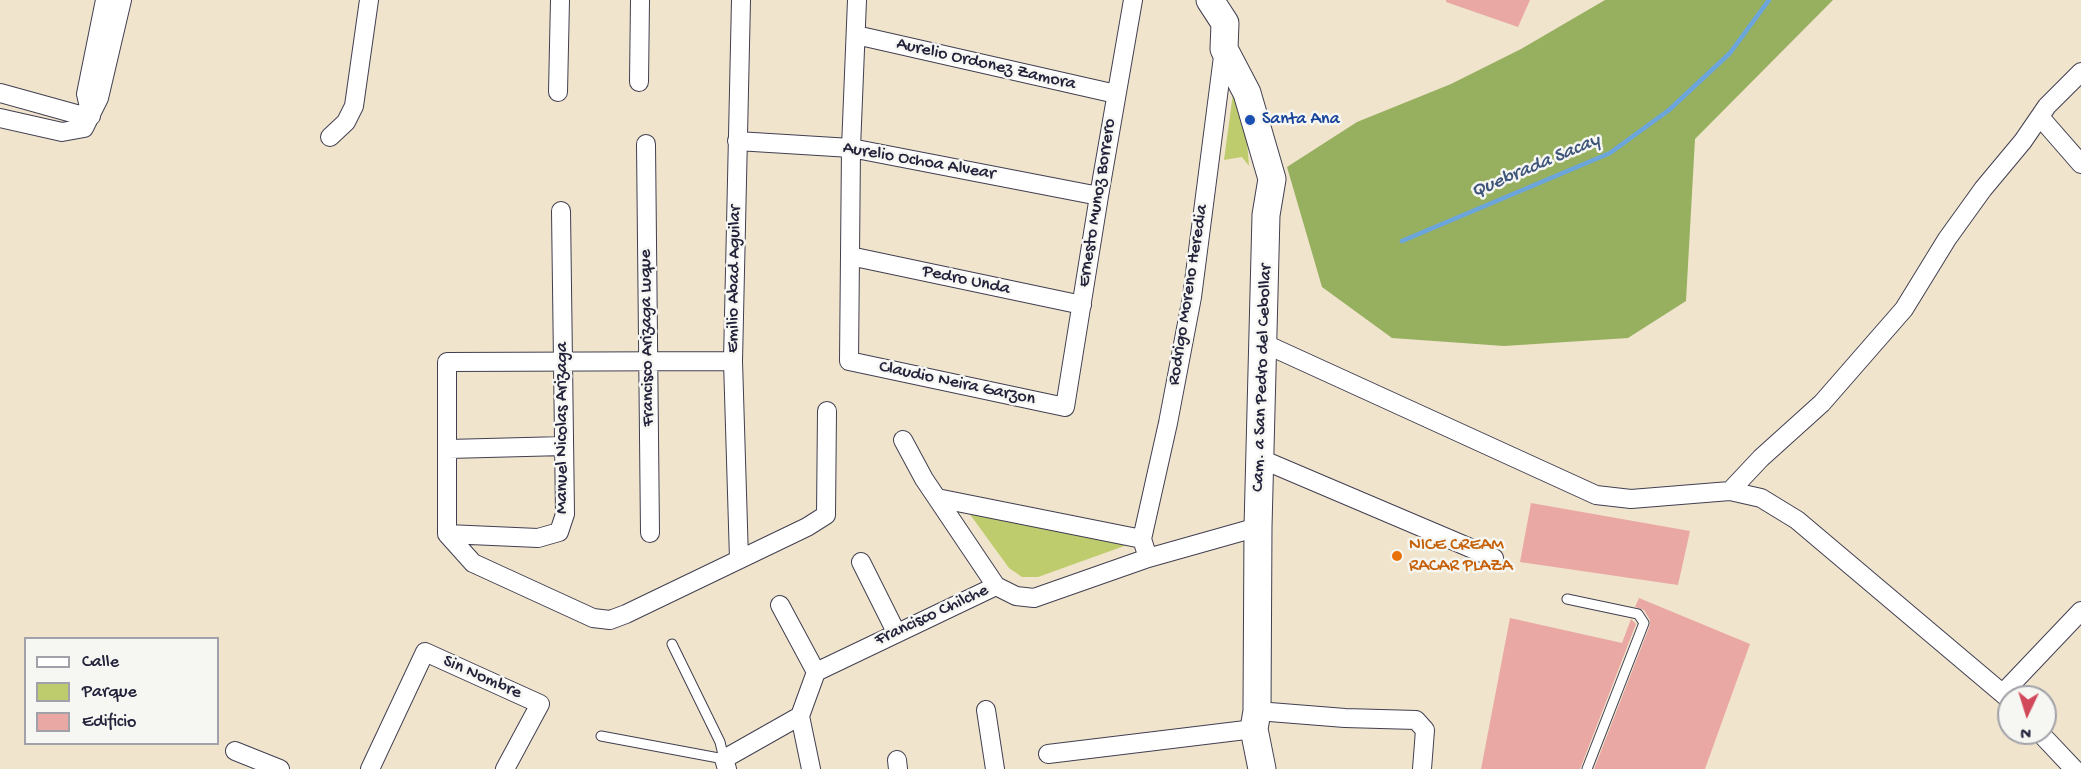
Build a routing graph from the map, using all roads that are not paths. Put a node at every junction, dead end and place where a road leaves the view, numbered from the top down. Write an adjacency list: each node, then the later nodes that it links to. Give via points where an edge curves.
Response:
1 (105, 0): 17 (street, via 86,94)
2 (122, 0): 17 (street, via 99,98)
3 (369, 0): 20 (street, via 354,106 346,122)
4 (560, 0): 14 (street)
5 (640, 0): 13 (street)
6 (741, 0): 21 (street, Emilio Abad Aguilar)
7 (857, 0): 10 (street)
8 (1133, 0): 16 (street, Ernesto Munoz Borrero)
9 (1210, 0): 11 (street, Cam. a San Pedro del Cebollar, via 1225,23)
10 (856, 35): 16 (street, Aurelio Ordonez Zamora); 23 (street)
11 (1224, 49): 29 (street, Cam. a San Pedro del Cebollar, via 1247,93 1272,179 1266,215); 44 (street, Rodrigo Moreno Heredia, via 1192,297)
12 (2081, 72): 18 (street)
13 (639, 82)
14 (558, 92)
15 (0, 93): 17 (street)
16 (1116, 94): 25 (street, Ernesto Munoz Borrero)
17 (91, 116): 19 (street, via 84,128 62,132)
18 (2040, 117): 24 (street); 39 (street, via 1947,239 1904,309 1822,403)
19 (0, 118)
20 (330, 137)
21 (737, 141): 23 (street, Aurelio Ochoa Alvear); 31 (street, Emilio Abad Aguilar)
22 (646, 144): 30 (street, Francisco Arizaga Luque)
23 (851, 148): 25 (street, Aurelio Ochoa Alvear); 27 (street)
24 (2081, 164)
25 (1099, 196): 28 (street, Ernesto Munoz Borrero)
26 (561, 211): 32 (street, Manuel Nicolas Arizaga)
27 (850, 256): 28 (street, Pedro Unda); 33 (street, Claudio Neira Garzon, via 849,361)
28 (1082, 305): 33 (street, Ernesto Munoz Borrero)
29 (1263, 343): 38 (street, Cam. a San Pedro del Cebollar); 39 (street, via 1596,495 1630,499)
30 (648, 361): 31 (street); 32 (street); 42 (street, Francisco Arizaga Luque)
31 (733, 361): 47 (street, Emilio Abad Aguilar)
32 (564, 362): 36 (street, Manuel Nicolas Arizaga); 37 (street, via 447,362)
33 (1065, 407)
34 (827, 411): 47 (street, via 826,515)
35 (903, 440): 40 (street)
36 (564, 446): 37 (street); 43 (street, Manuel Nicolas Arizaga, via 565,514 559,532 538,538)
37 (448, 449): 43 (street)
38 (1261, 459): 41 (street, Cam. a San Pedro del Cebollar); 46 (street)
39 (1730, 490): 57 (street, via 1761,498 1797,520)
40 (937, 498): 44 (street); 49 (street)
41 (1258, 527): 45 (street, Francisco Chilche); 60 (street, Cam. a San Pedro del Cebollar)
42 (650, 533)
43 (447, 534): 47 (street, via 473,563 593,618 610,620)
44 (1142, 539): 45 (street)
45 (1148, 558): 49 (street, Francisco Chilche, via 1034,598 1016,596)
46 (1494, 558)
47 (739, 559)
48 (861, 562): 53 (street)
49 (996, 586): 53 (street, Francisco Chilche)
50 (1567, 599): 73 (lane, via 1638,614 1644,623)
51 (780, 605): 55 (street)
52 (2081, 611): 56 (street)
53 (896, 632): 55 (street, Francisco Chilche)
54 (672, 644): 65 (lane, via 720,742)
55 (816, 672): 59 (street)
56 (2016, 685)
57 (1997, 688)
58 (986, 710): 70 (street)
59 (800, 716): 65 (street); 69 (street)
60 (1256, 720): 64 (street); 71 (street, Cam. a San Pedro del Cebollar); 72 (street, via 1416,720 1425,730)
61 (601, 736): 65 (lane)
62 (2051, 745): 74 (street)
63 (235, 751): 66 (street)
64 (1048, 754)
65 (725, 764)
66 (280, 769)
67 (370, 769): 68 (street, Sin Nombre, via 425,652 540,704)
68 (505, 769)
69 (811, 769)
70 (995, 769)
71 (1262, 769)
72 (1422, 769)
73 (1587, 769)
74 (2074, 769)

